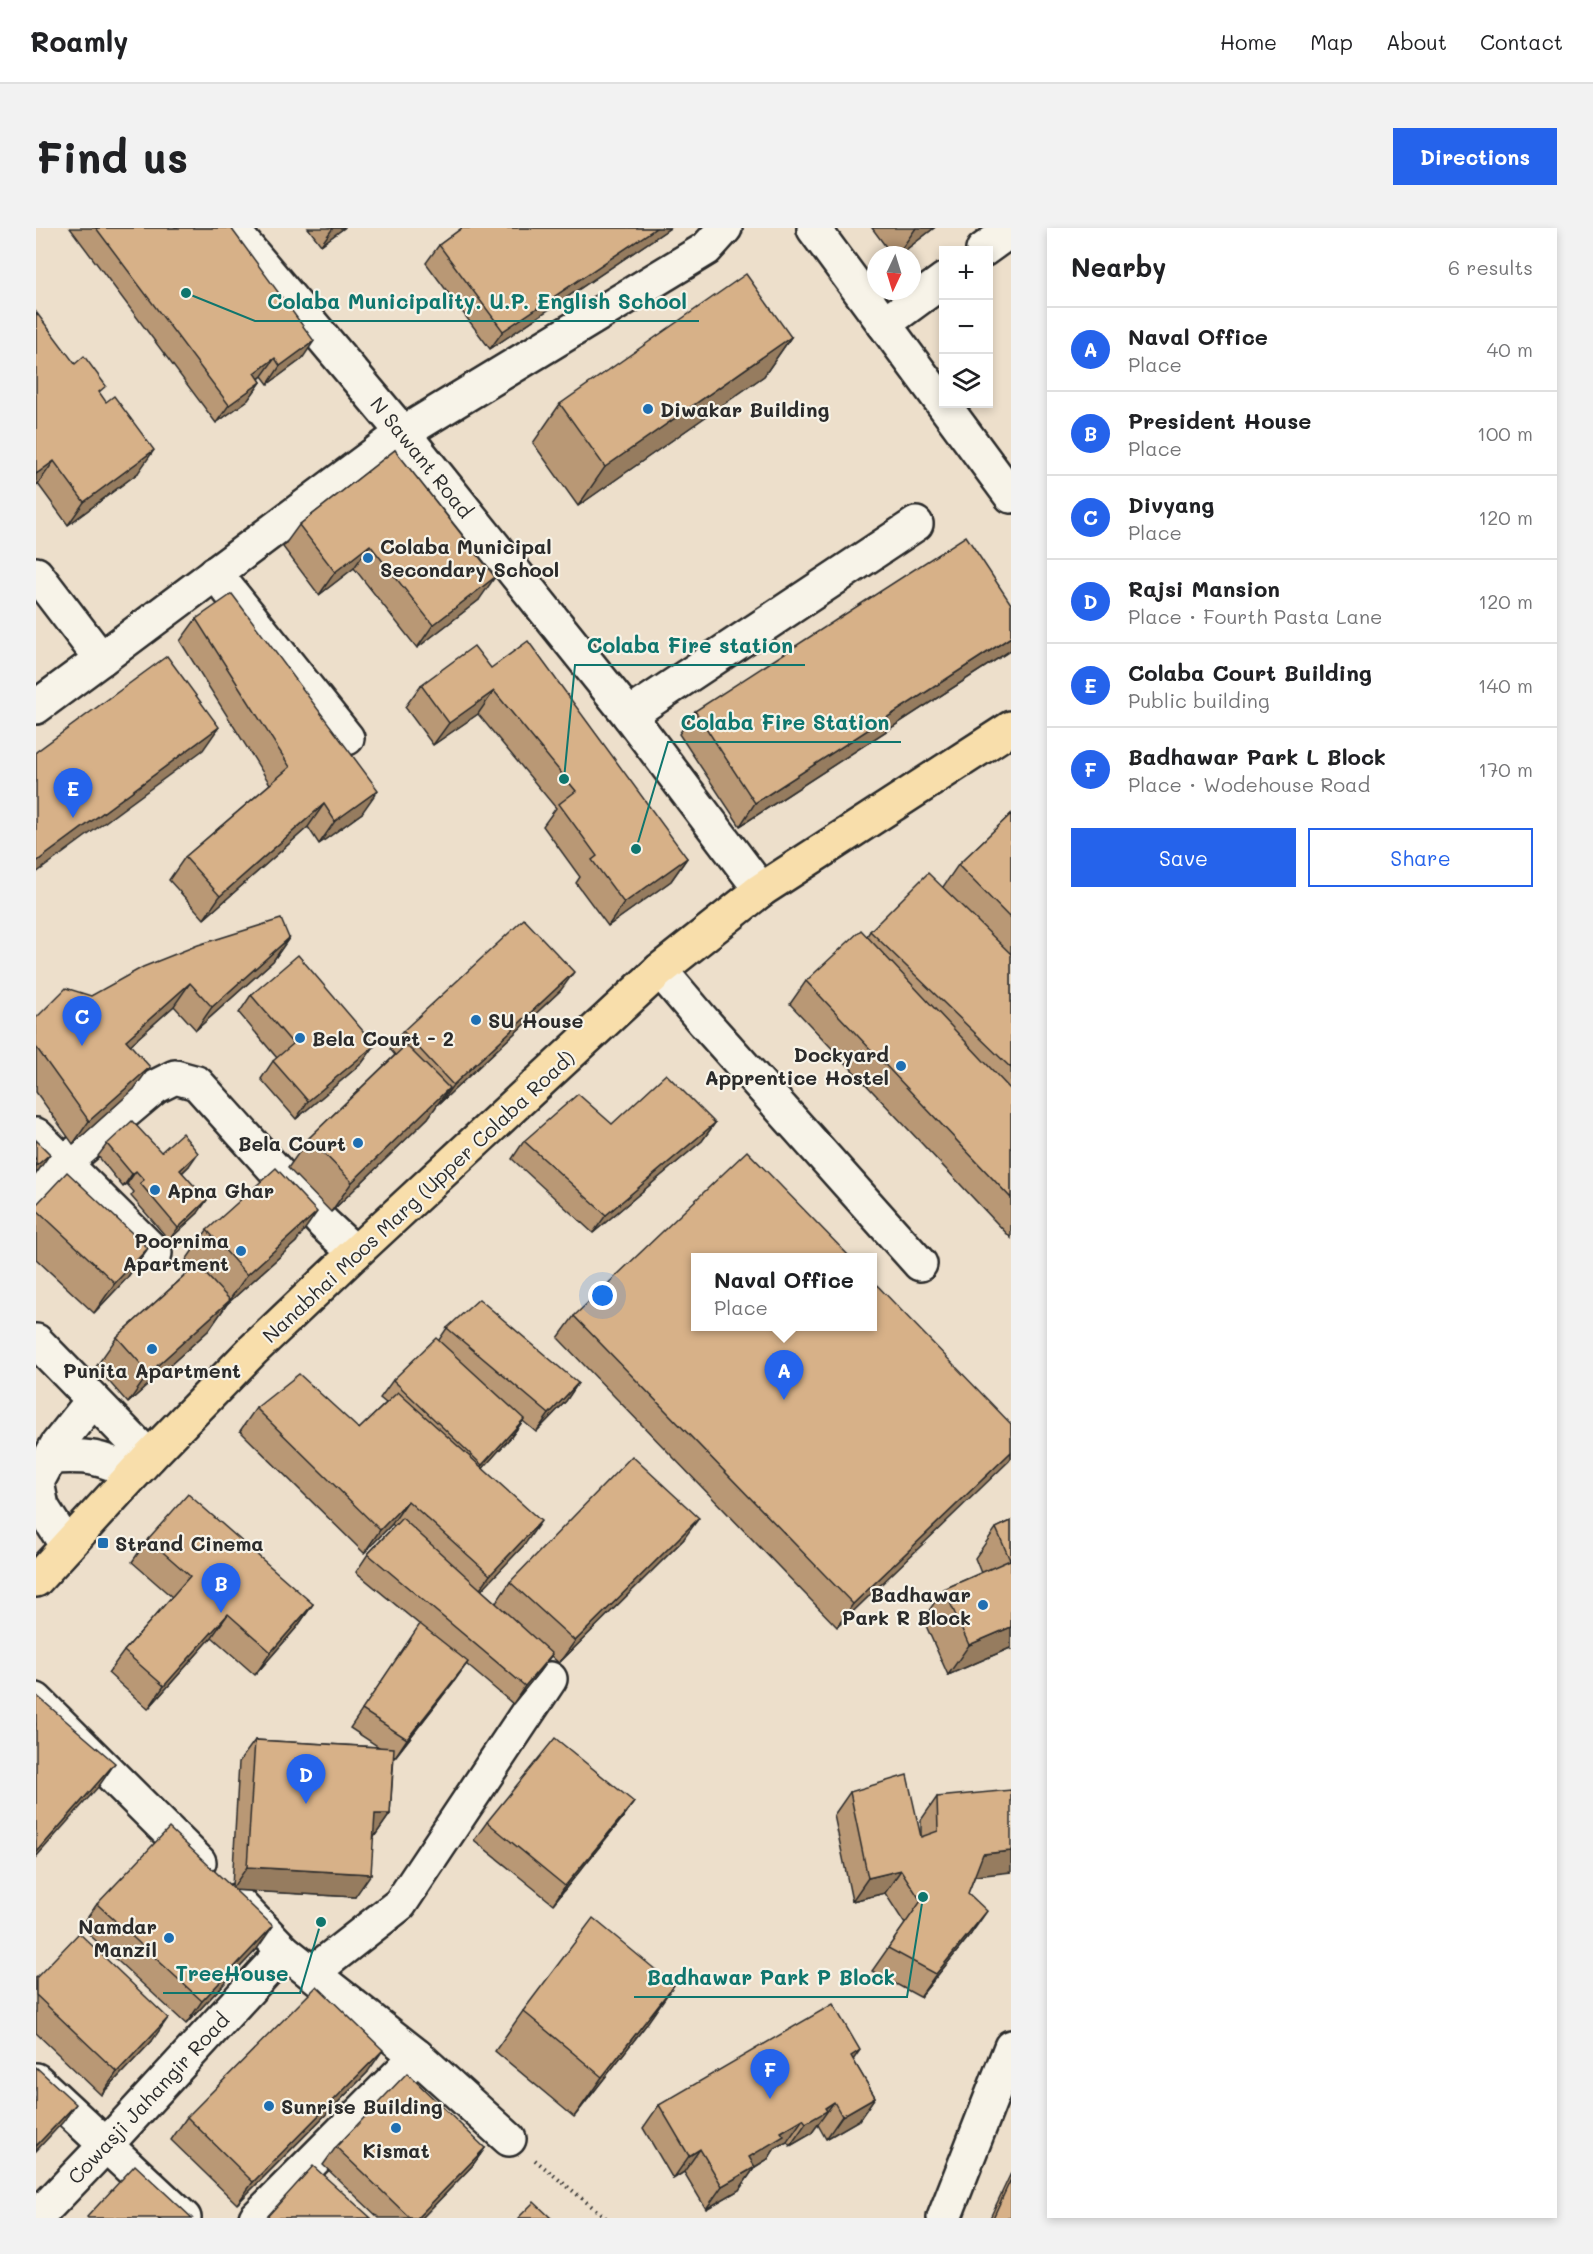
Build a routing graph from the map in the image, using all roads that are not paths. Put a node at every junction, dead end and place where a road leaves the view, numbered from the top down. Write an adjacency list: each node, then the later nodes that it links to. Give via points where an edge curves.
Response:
1 (231, 228): 8 (street, N Sawant Road)
2 (725, 228): 8 (street, via 706,249)
3 (814, 229): 7 (street)
4 (1011, 230): 5 (street)
5 (989, 246)
6 (939, 284): 7 (street)
7 (884, 324): 9 (street)
8 (403, 433): 11 (street); 15 (street, N Sawant Road)
9 (1011, 496)
10 (916, 524): 15 (street)
11 (215, 573): 13 (street); 17 (street)
12 (36, 574): 13 (street)
13 (101, 659): 14 (street)
14 (36, 707)
15 (628, 715): 18 (street, N Sawant Road)
16 (1011, 728): 18 (main road, Nanabhai Moos Marg (Upper Colaba Road))
17 (347, 738)
18 (760, 890): 19 (main road, Nanabhai Moos Marg (Upper Colaba Road))
19 (660, 970): 24 (main road, Nanabhai Moos Marg (Upper Colaba Road)); 25 (street)
20 (36, 1135): 21 (street)
21 (62, 1163): 22 (street); 23 (street); 24 (street, via 155,1087 175,1077 197,1083)
22 (36, 1187)
23 (155, 1253)
24 (355, 1253): 29 (main road, Nanabhai Moos Marg (Upper Colaba Road), via 252,1350)
25 (920, 1264)
26 (36, 1341): 27 (street)
27 (93, 1400): 28 (street); 29 (street)
28 (51, 1457): 29 (street, via 79,1455); 30 (street, via 37,1482 42,1508)
29 (142, 1465): 30 (main road, Nanabhai Moos Marg (Upper Colaba Road))
30 (67, 1546): 31 (main road, Nanabhai Moos Marg (Upper Colaba Road))
31 (36, 1580)
32 (550, 1679): 35 (street, via 400,1904)
33 (36, 1700): 34 (street)
34 (284, 1951): 35 (street); 40 (street, Cowasji Jahangir Road)
35 (312, 1973): 37 (street)
36 (1011, 2047): 44 (street)
37 (417, 2056): 39 (street); 43 (street)
38 (36, 2080): 40 (street)
39 (509, 2139)
40 (105, 2146): 41 (street, Cowasji Jahangir Road); 42 (street)
41 (36, 2218)
42 (184, 2218)
43 (256, 2218)
44 (944, 2218)

